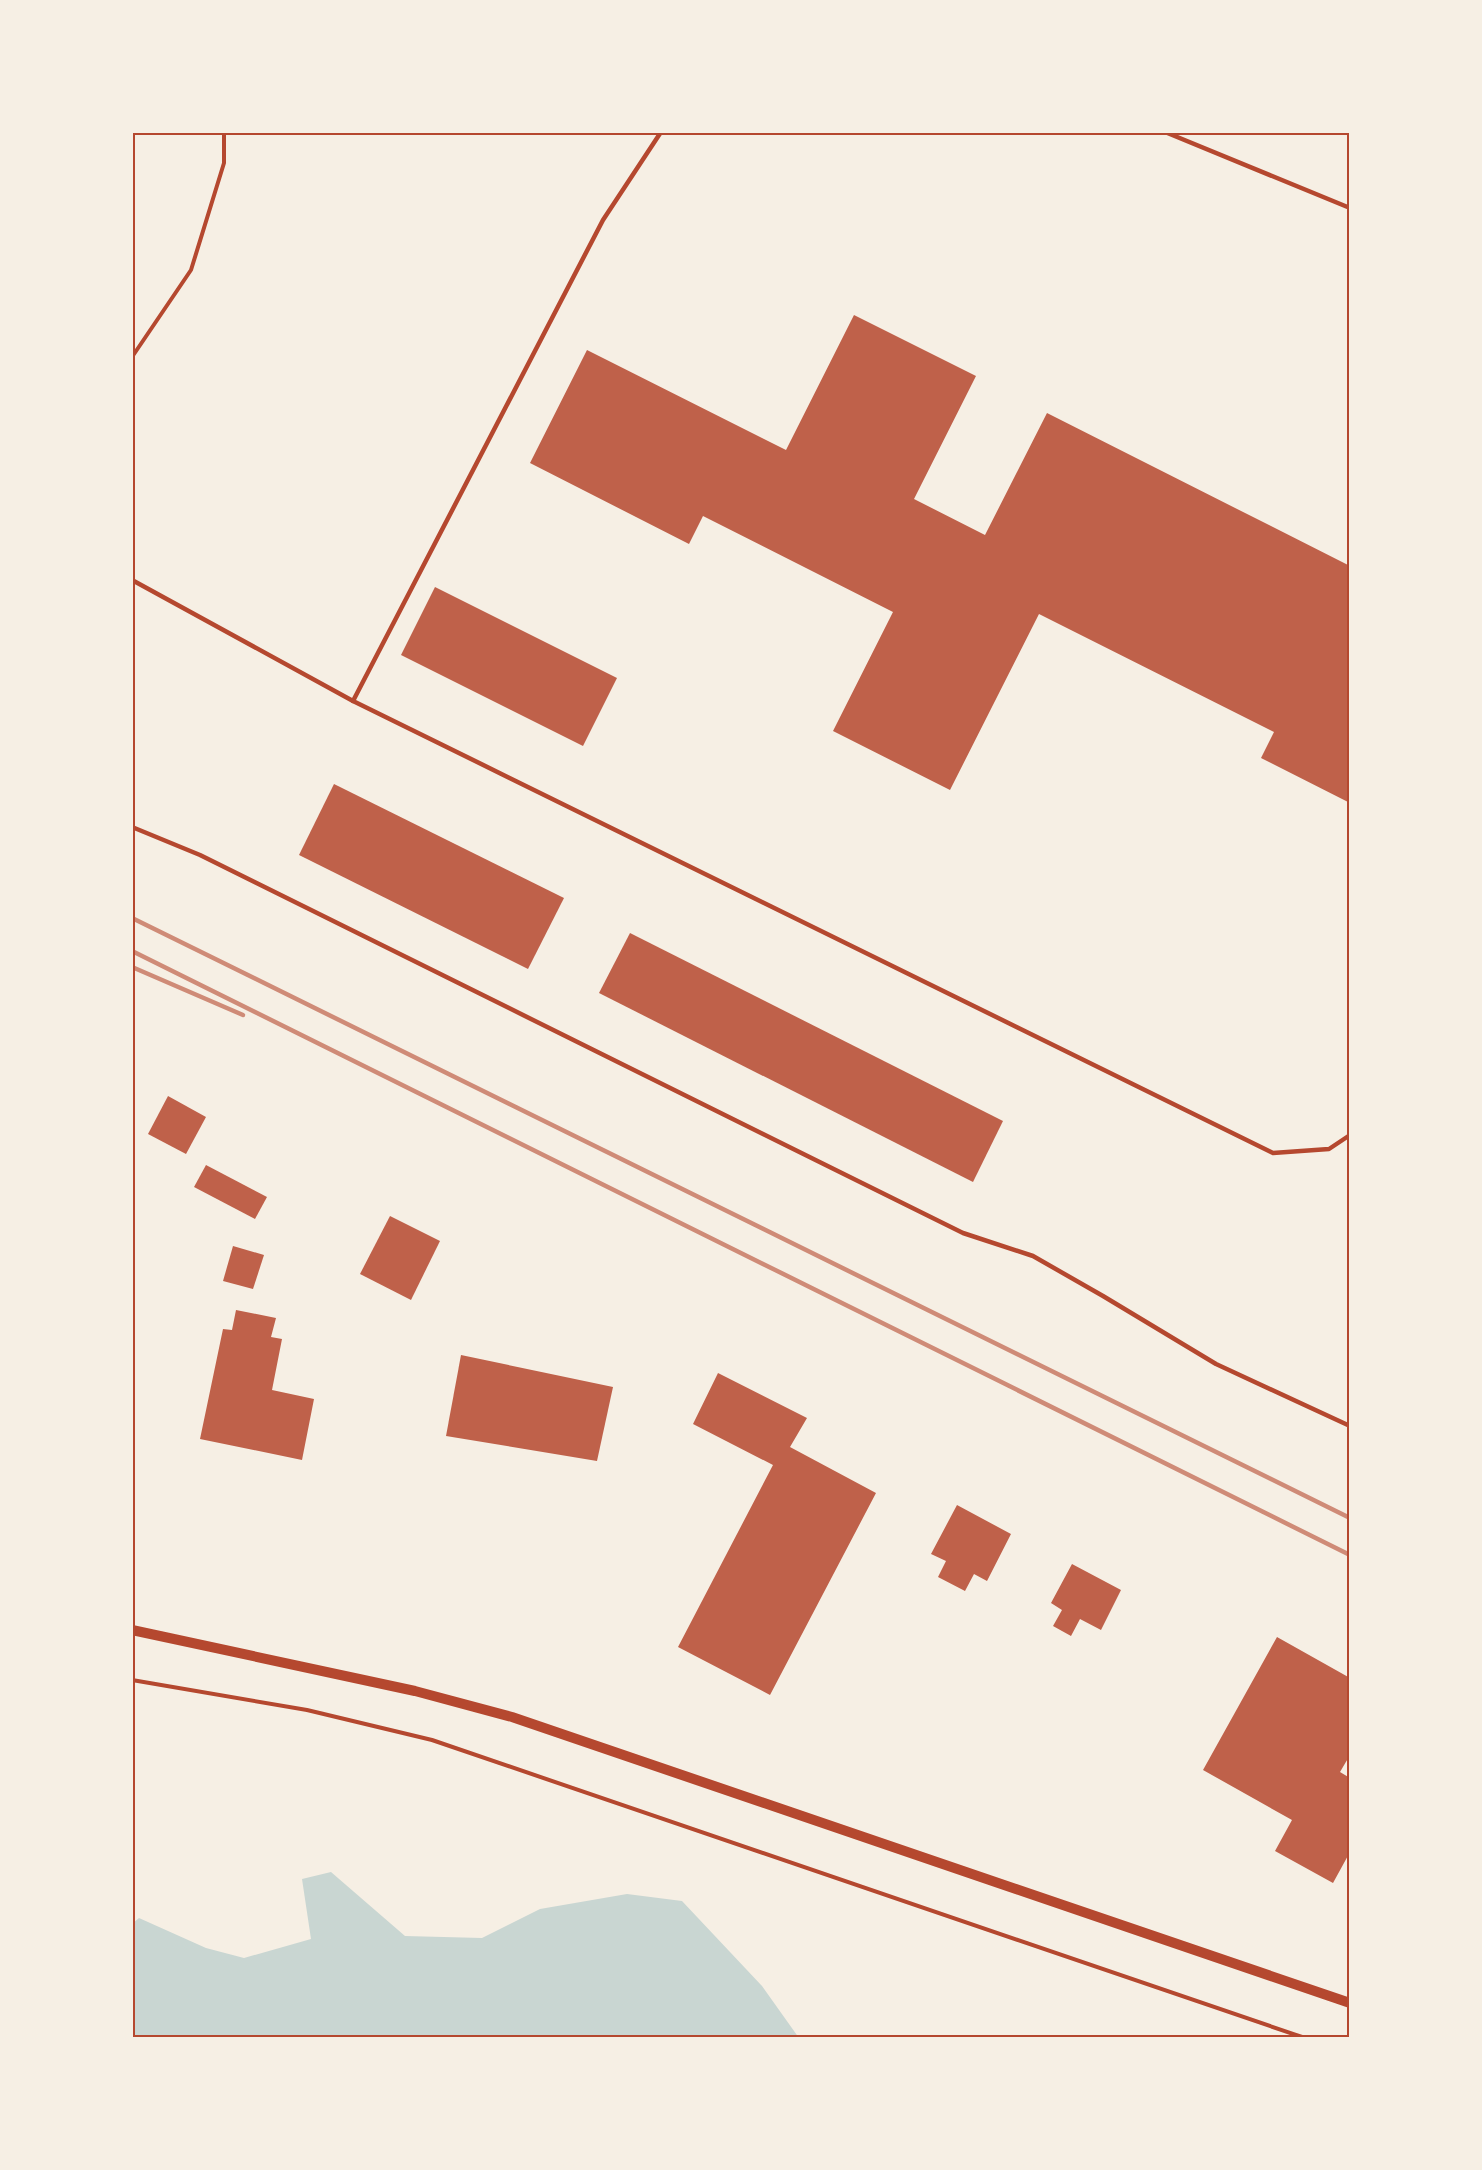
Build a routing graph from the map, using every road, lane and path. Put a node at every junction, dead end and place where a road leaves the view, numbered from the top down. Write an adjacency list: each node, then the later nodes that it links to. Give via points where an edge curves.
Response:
1 (224, 132): 5 (path, via 224,163 191,270)
2 (661, 132): 7 (lane, via 603,220)
3 (1165, 132): 4 (lane)
4 (1350, 208)
5 (132, 357)
6 (132, 580): 7 (lane)
7 (353, 701): 9 (lane, via 1273,1153 1329,1149)
8 (132, 827): 10 (lane, via 200,855 963,1233 1033,1256 1216,1364)
9 (1350, 1135)
10 (1350, 1426)
11 (132, 1630): 13 (street, via 415,1691 512,1717)
12 (132, 1680): 14 (path, via 307,1710 432,1740)
13 (1350, 2003)
14 (1305, 2038)

